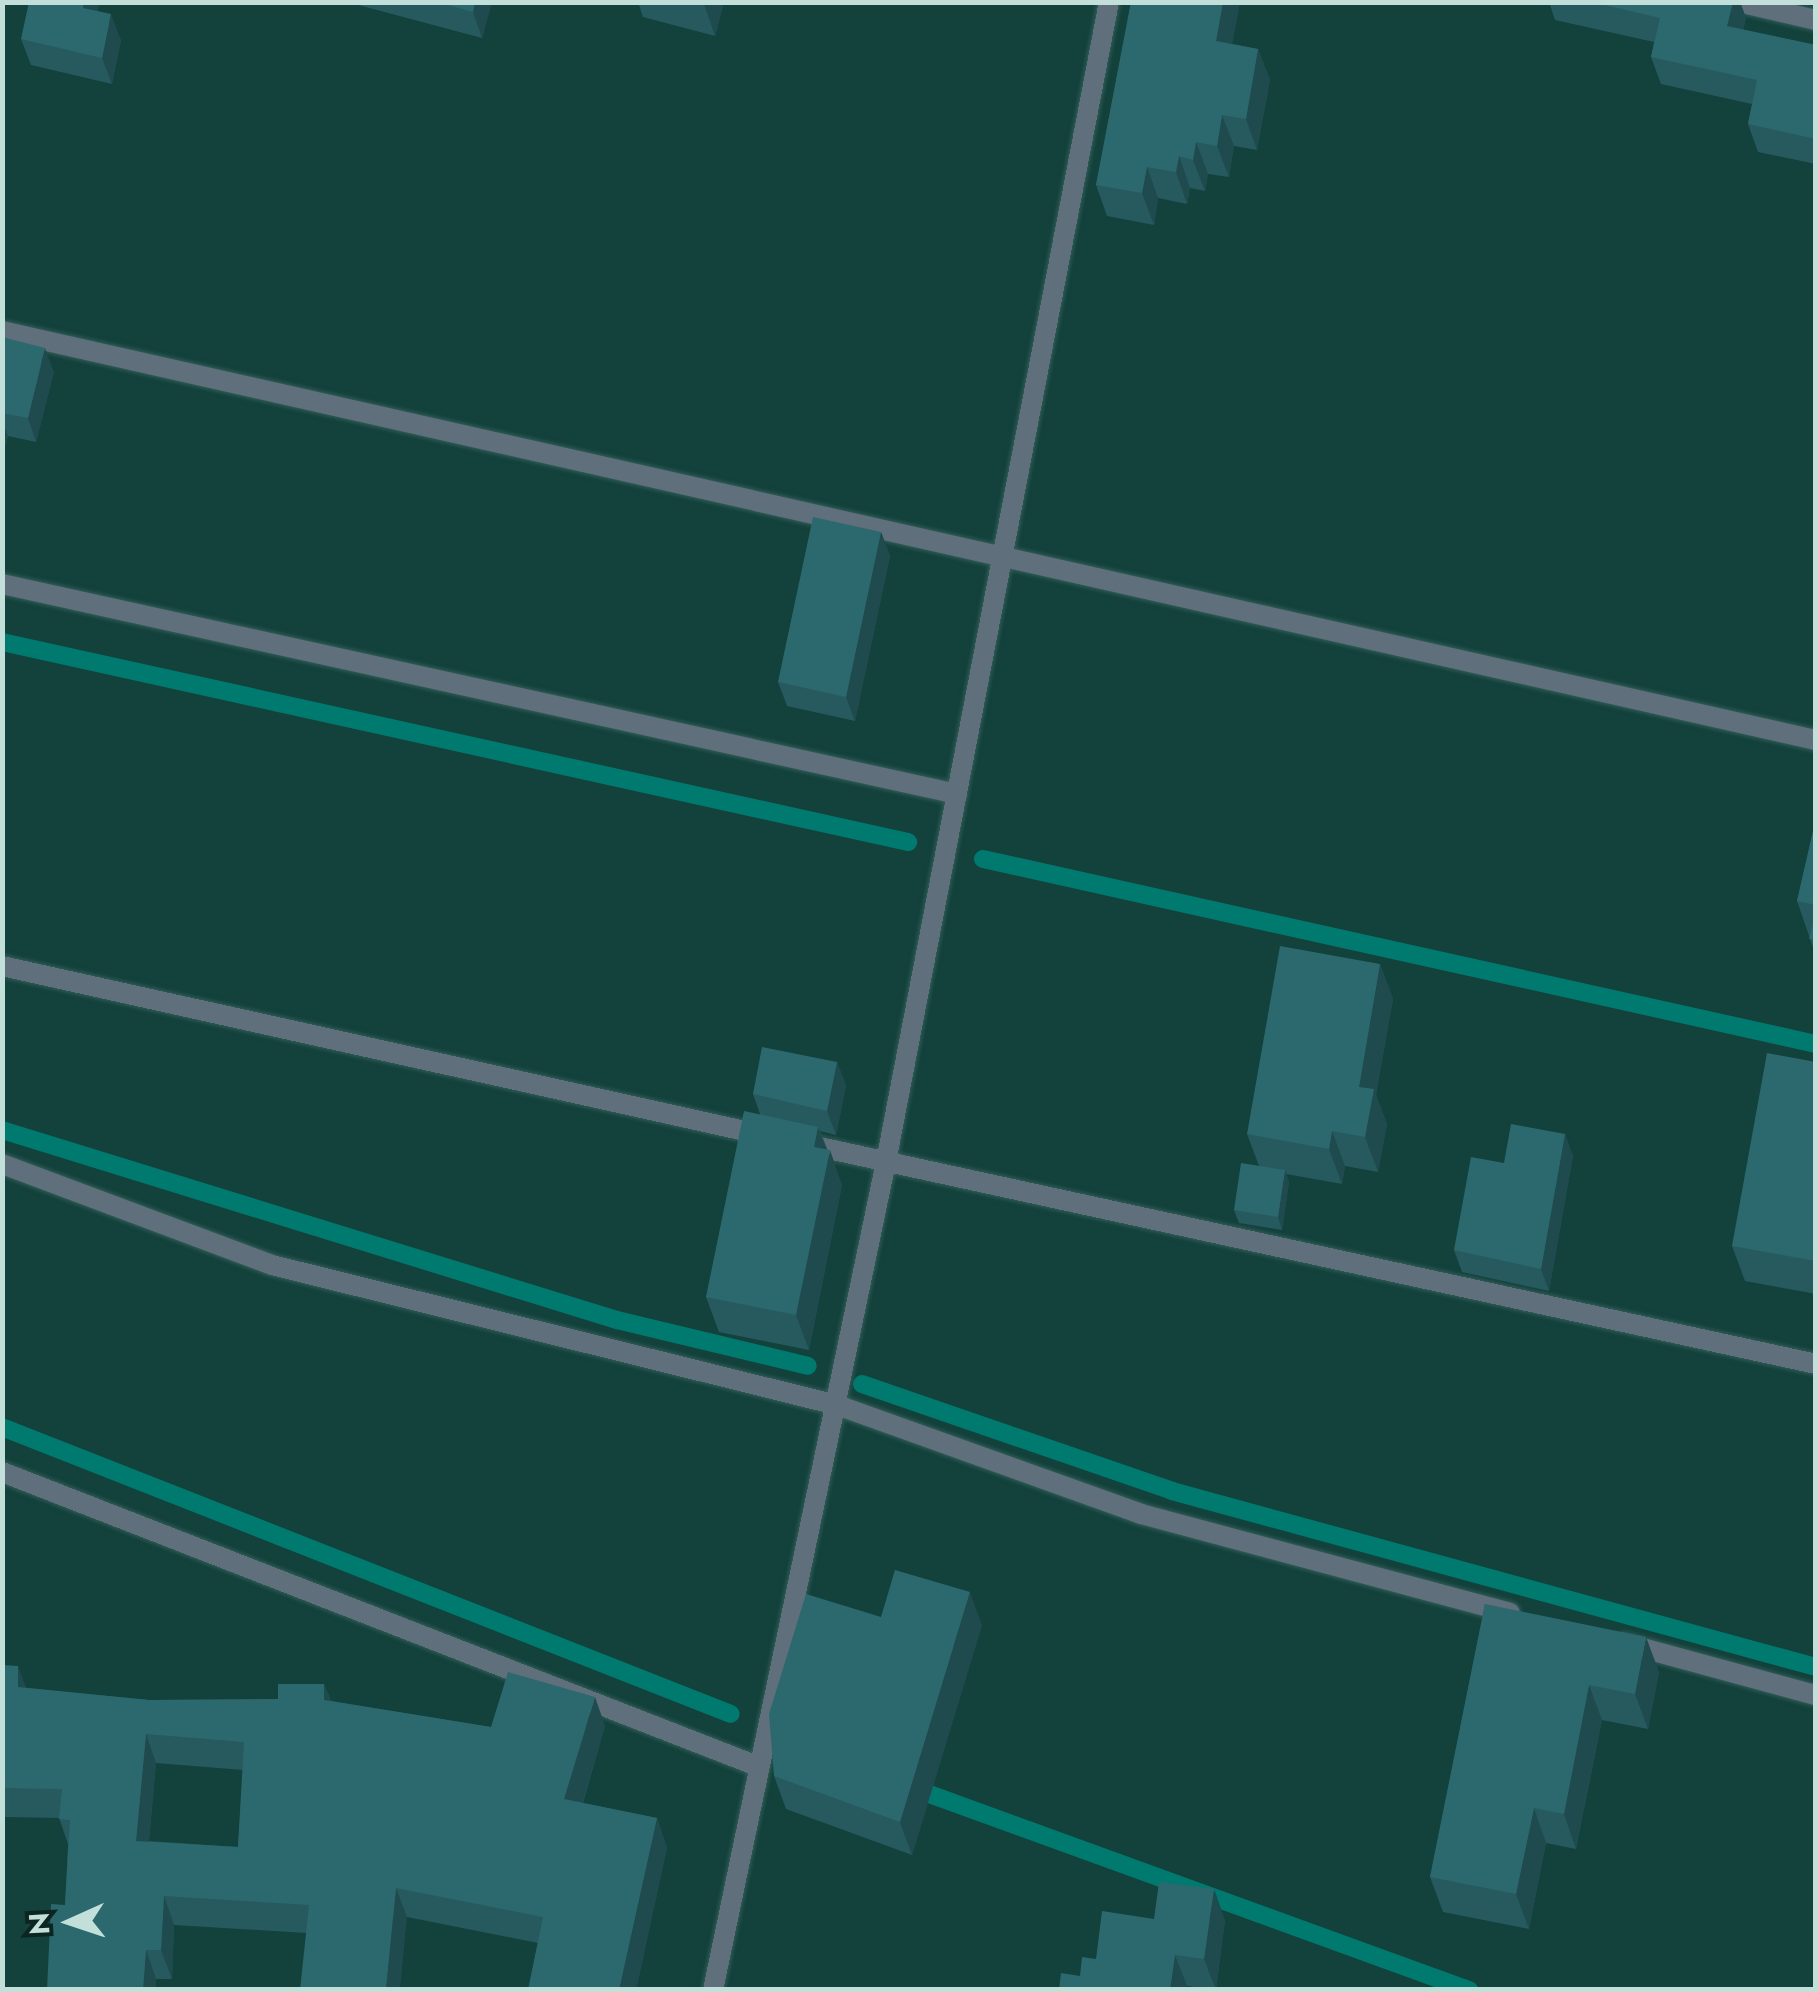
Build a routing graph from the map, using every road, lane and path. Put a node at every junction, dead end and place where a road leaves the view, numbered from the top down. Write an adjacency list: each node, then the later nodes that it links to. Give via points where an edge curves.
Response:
1 (1109, 2): 5 (street)
2 (1738, 2): 3 (street)
3 (1816, 20)
4 (2, 332): 5 (street)
5 (1006, 557): 7 (street); 8 (street)
6 (2, 584): 8 (street)
7 (1816, 740)
8 (957, 794): 10 (street)
9 (2, 966): 10 (street)
10 (886, 1162): 12 (street); 13 (street)
11 (2, 1164): 13 (street, via 272,1265)
12 (1816, 1364)
13 (837, 1405): 15 (street, via 1141,1514); 18 (street)
14 (2, 1472): 18 (street)
15 (1539, 1620)
16 (1596, 1636): 17 (street)
17 (1816, 1696)
18 (760, 1767): 19 (street)
19 (712, 1990)

